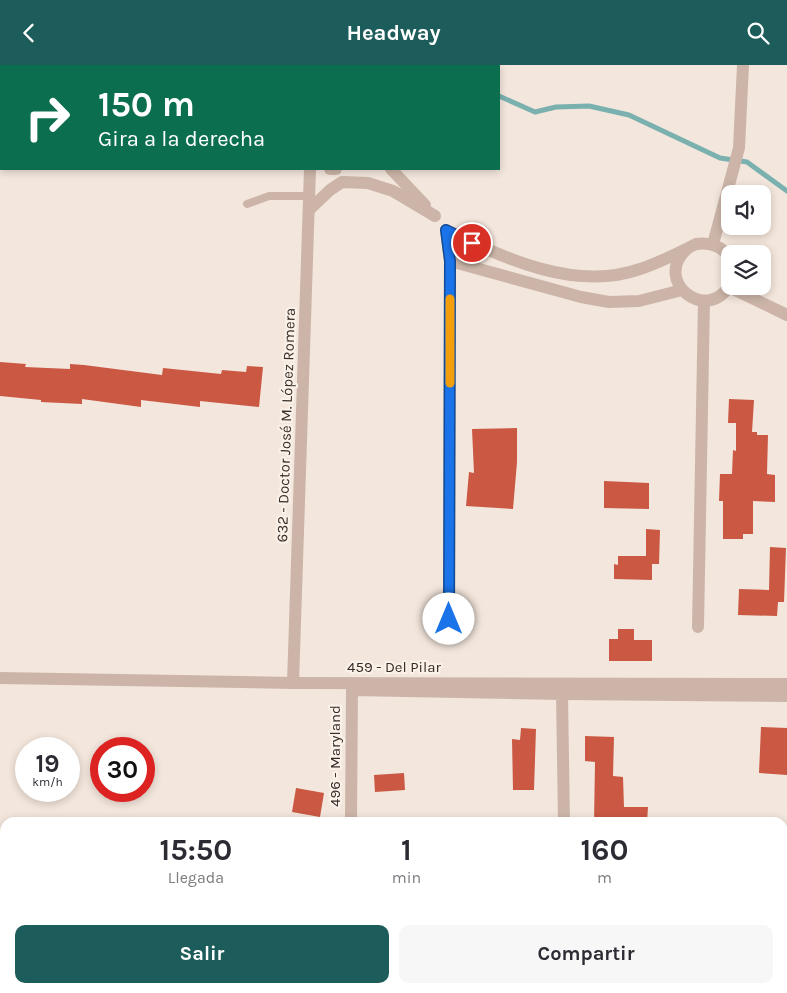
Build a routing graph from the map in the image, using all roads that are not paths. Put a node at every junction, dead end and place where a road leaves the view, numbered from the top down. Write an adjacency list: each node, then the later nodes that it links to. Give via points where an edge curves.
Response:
1 (744, 65): 9 (street, via 739,148)
2 (310, 170): 4 (street, 632 - Doctor José M. López Romera)
3 (392, 170): 7 (street)
4 (309, 196): 5 (lane, via 270,196); 6 (street, 632 - Doctor José M. López Romera)
5 (247, 203)
6 (309, 210): 7 (street, via 342,182 368,183 393,191); 21 (street, 632 - Doctor José M. López Romera)
7 (434, 216): 8 (street)
8 (446, 230): 10 (street, via 524,263 568,274 607,276 639,269); 12 (street)
9 (713, 244): 10 (street, via 696,244); 11 (street)
10 (688, 248): 13 (street, via 677,263 677,282)
11 (721, 249)
12 (450, 261): 13 (street, via 609,302 639,301); 18 (street)
13 (682, 290): 16 (street)
14 (721, 295): 16 (street)
15 (748, 295): 17 (street)
16 (704, 301): 19 (street)
17 (787, 315)
18 (449, 619)
19 (698, 627)
20 (0, 678): 21 (street, 459 - Del Pilar)
21 (293, 683): 22 (street, 459 - Del Pilar)
22 (787, 684)
23 (562, 694): 24 (street); 25 (street, 496 - Maryland, via 352,690); 26 (street)
24 (787, 696)
25 (351, 817)
26 (564, 817)

